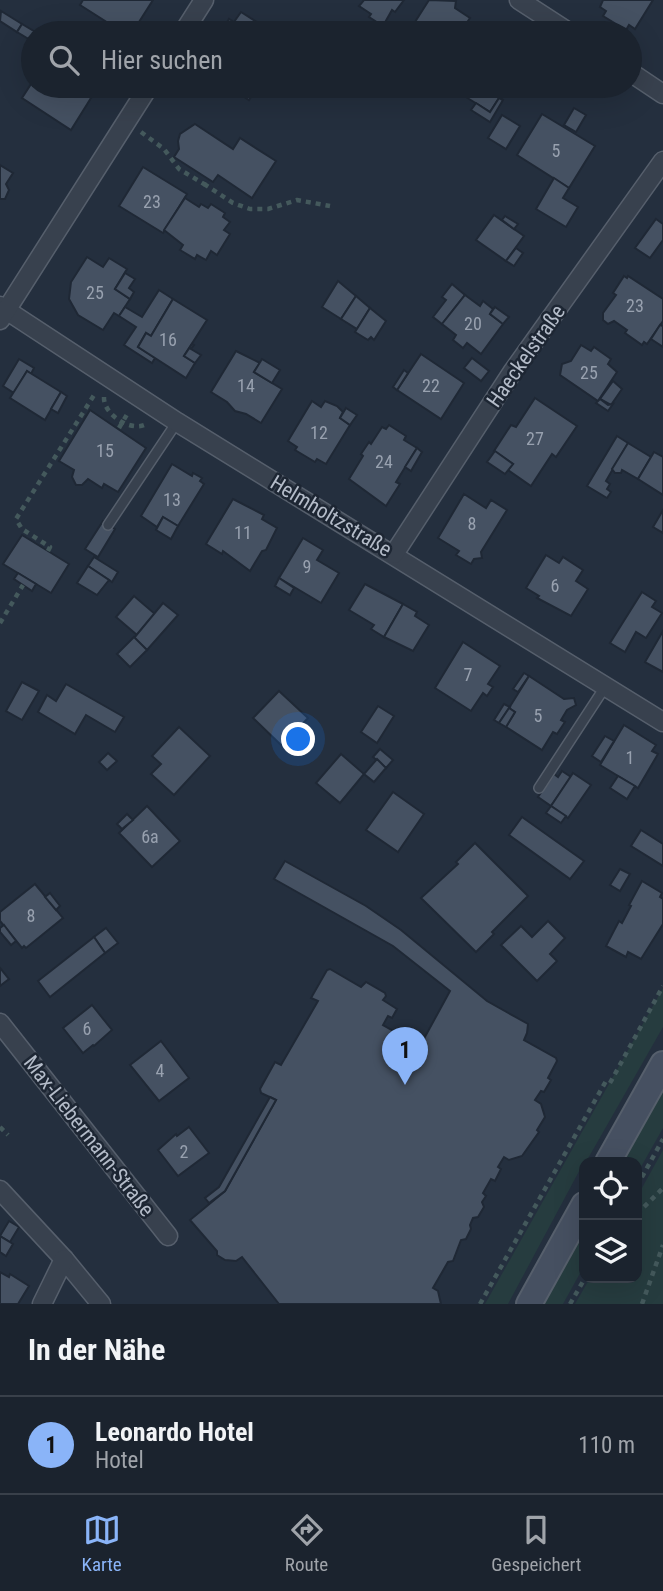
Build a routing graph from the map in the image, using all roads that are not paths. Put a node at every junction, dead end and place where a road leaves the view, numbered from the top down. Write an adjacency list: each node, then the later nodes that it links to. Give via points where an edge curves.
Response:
1 (204, 0): 3 (street)
2 (519, 0): 4 (street)
3 (191, 21)
4 (551, 21)
5 (642, 80): 6 (street)
6 (663, 94)
7 (141, 98): 9 (street)
8 (663, 161): 12 (street, Haeckelstraße, via 513,371)
9 (2, 312): 10 (street, Helmholtzstraße)
10 (177, 422): 11 (lane); 12 (street, Helmholtzstraße)
11 (108, 525)
12 (394, 554): 13 (street, Helmholtzstraße)
13 (605, 687): 14 (street, Helmholtzstraße); 15 (lane)
14 (663, 722)
15 (539, 788)
16 (3, 1035): 21 (street, Max-Liebermann-Straße)
17 (663, 1064): 18 (street)
18 (611, 1157)
19 (0, 1190): 22 (street)
20 (579, 1214): 25 (street)
21 (167, 1236)
22 (65, 1259): 23 (street); 24 (street)
23 (42, 1304)
24 (101, 1304)
25 (529, 1304)

